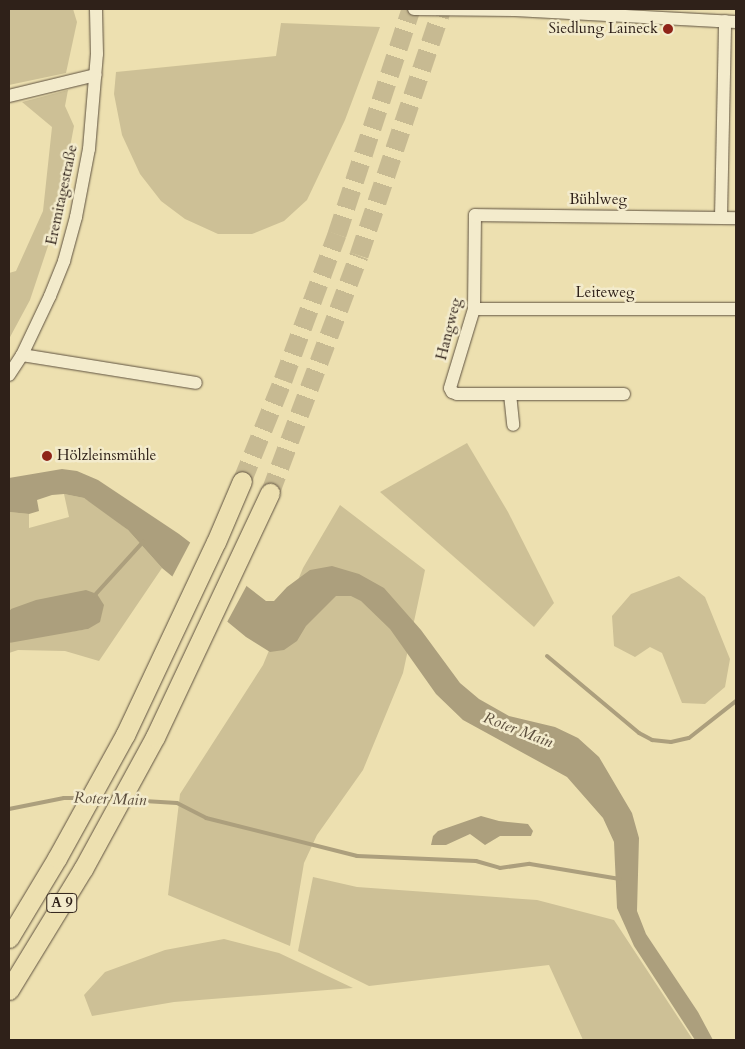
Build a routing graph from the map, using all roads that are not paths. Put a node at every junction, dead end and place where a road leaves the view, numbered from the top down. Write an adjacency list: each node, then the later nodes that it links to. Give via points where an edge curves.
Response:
1 (96, 9): 5 (street, Eremitagestraße)
2 (414, 9): 3 (street)
3 (515, 9): 4 (street)
4 (731, 22): 8 (street)
5 (96, 75): 6 (street); 12 (street, Eremitagestraße, via 89,148 74,226 50,296)
6 (9, 96)
7 (475, 215): 8 (street, Bühlweg); 10 (street, Hangweg)
8 (721, 217): 9 (street, Bühlweg)
9 (736, 218)
10 (474, 309): 11 (street, Leiteweg); 15 (street, Hangweg, via 450,388 457,394)
11 (736, 309)
12 (22, 355): 13 (street, Eremitagestraße); 14 (street)
13 (9, 376)
14 (196, 383)
15 (510, 394): 16 (street, Hangweg); 17 (street)
16 (624, 394)
17 (513, 425)
18 (242, 481): 20 (highway, A 9, via 124,735)
19 (270, 493): 21 (highway, A 9, via 154,737 113,814)
20 (9, 938)
21 (9, 990)

